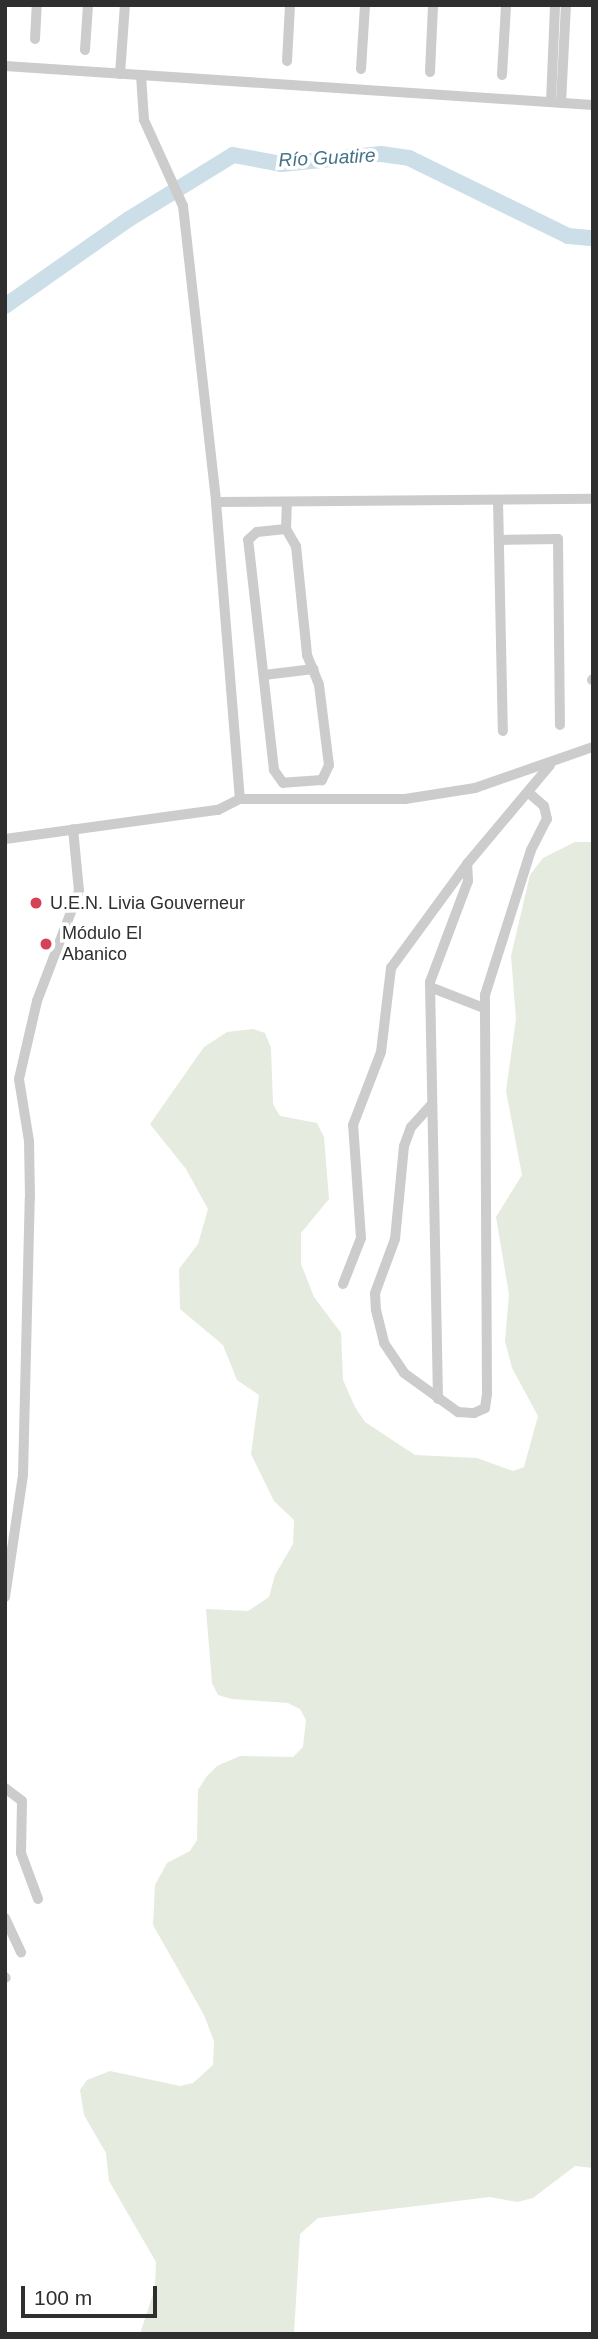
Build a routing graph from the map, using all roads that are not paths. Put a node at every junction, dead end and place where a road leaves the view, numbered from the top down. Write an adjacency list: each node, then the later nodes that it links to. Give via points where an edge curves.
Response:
1 (37, 5): 10 (street)
2 (88, 5): 11 (street)
3 (125, 5): 16 (street)
4 (290, 5): 12 (street)
5 (365, 5): 14 (street)
6 (433, 5): 15 (street)
7 (506, 5): 18 (street)
8 (555, 5): 19 (street)
9 (566, 5): 19 (street)
10 (35, 39)
11 (85, 50)
12 (287, 61)
13 (5, 66): 16 (street)
14 (362, 69)
15 (430, 72)
16 (120, 74): 17 (street)
17 (141, 75): 19 (street); 23 (street, via 144,120 183,206)
18 (502, 75)
19 (556, 103): 20 (street)
20 (593, 105)
21 (593, 499): 22 (street)
22 (498, 500): 24 (street); 26 (street)
23 (216, 502): 24 (street); 34 (street)
24 (287, 502): 25 (street)
25 (286, 529): 27 (street, via 296,546 307,655); 28 (street, via 257,532 248,540)
26 (499, 540): 29 (street, via 558,539); 30 (street)
27 (314, 669): 28 (street); 28 (street, via 329,765 317,781 283,783 275,778)
28 (264, 675)
29 (560, 725)
30 (503, 731)
31 (593, 747): 32 (street)
32 (552, 763): 33 (street); 34 (street, via 475,788 405,799)
33 (529, 793): 37 (street); 39 (street, via 544,806 547,819 531,850)
34 (240, 799): 35 (street, via 218,810)
35 (73, 829): 36 (street); 43 (street, via 79,891 37,1001 19,1079 29,1141 30,1198 23,1475)
36 (5, 839)
37 (467, 864): 38 (street, via 468,881); 41 (street, via 391,968 381,1052 353,1125 361,1238)
38 (430, 987): 39 (street); 40 (street)
39 (484, 1008): 42 (street, via 485,1408 458,1412)
40 (431, 1105): 42 (street); 42 (street, via 411,1127 404,1146 395,1239 375,1293 384,1343 404,1373)
41 (343, 1284)
42 (438, 1399)
43 (5, 1597)
44 (5, 1788): 45 (street, via 22,1801 21,1853)
45 (38, 1899)
46 (5, 1918): 47 (street)
47 (21, 1952)

